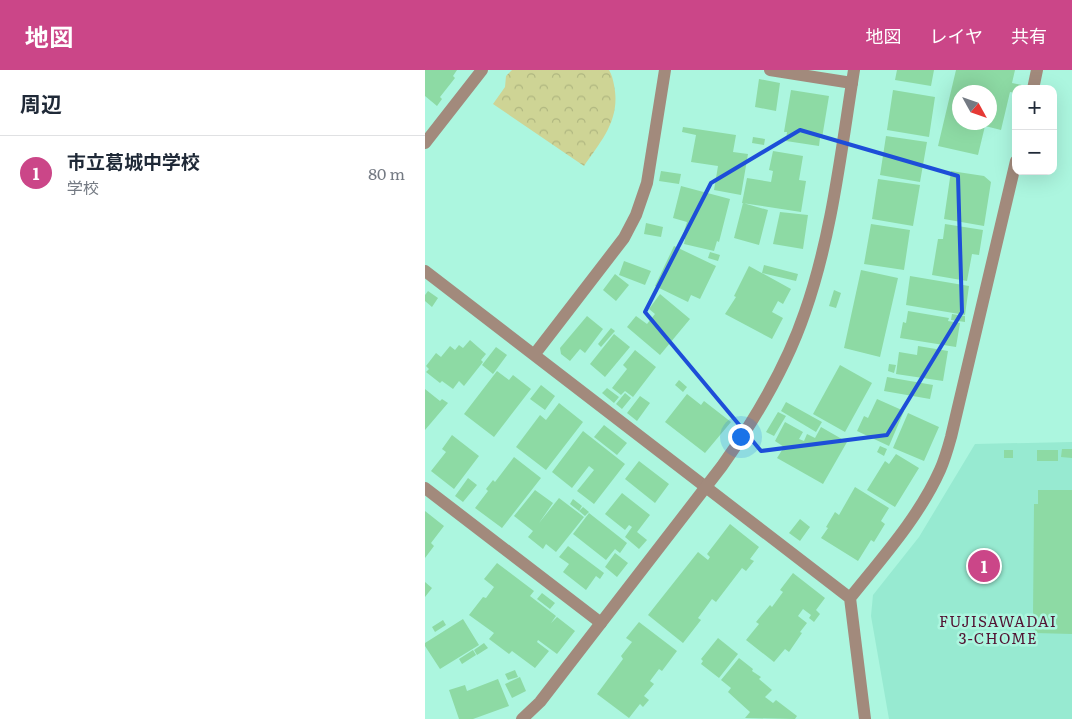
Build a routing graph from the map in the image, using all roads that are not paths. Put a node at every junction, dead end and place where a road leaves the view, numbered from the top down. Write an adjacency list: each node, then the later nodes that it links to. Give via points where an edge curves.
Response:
1 (482, 70): 7 (street)
2 (665, 70): 10 (street, via 647,183 636,215 624,238)
3 (770, 70): 5 (street)
4 (1037, 70): 6 (street)
5 (853, 76): 11 (street, via 827,234 805,312 770,391 750,426)
6 (1034, 85)
7 (425, 143)
8 (1013, 175): 13 (street, via 951,437 940,469 905,528)
9 (425, 271): 10 (street)
10 (534, 354): 11 (street)
11 (706, 487): 13 (street); 14 (street)
12 (425, 488): 14 (street)
13 (850, 598): 16 (street)
14 (601, 623): 15 (street)
15 (523, 719)
16 (865, 719)

